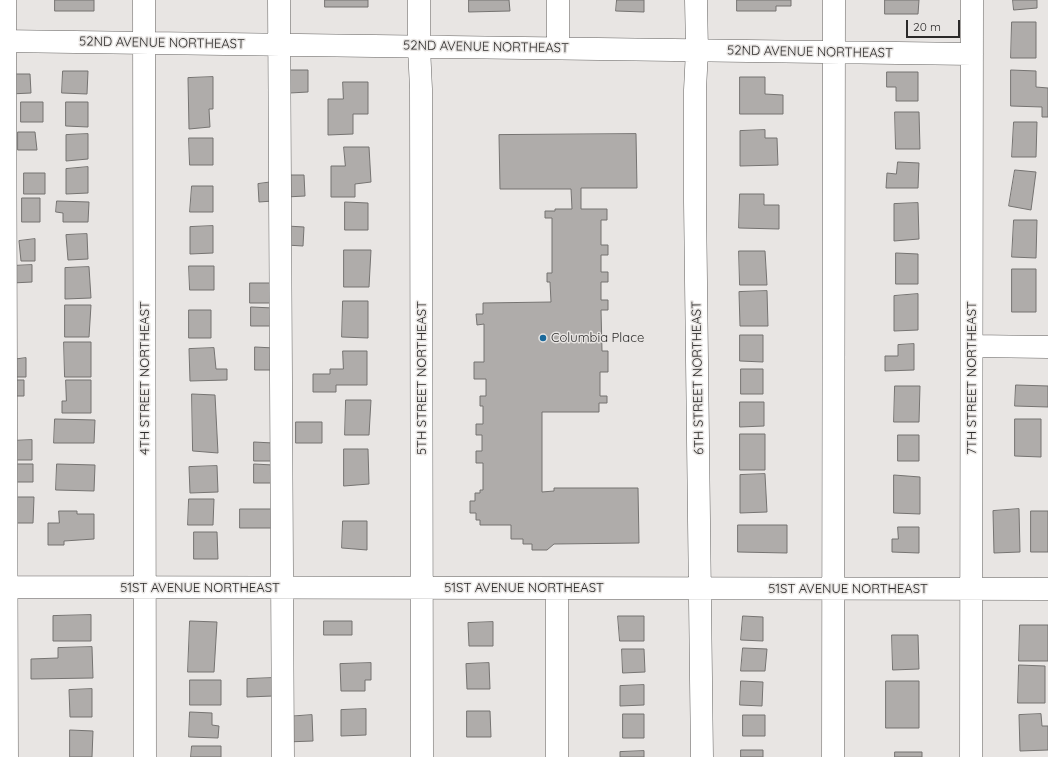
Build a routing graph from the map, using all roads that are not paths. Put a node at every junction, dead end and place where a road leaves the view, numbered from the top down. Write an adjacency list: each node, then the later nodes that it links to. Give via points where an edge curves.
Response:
1 (5, 0): 9 (street)
2 (144, 0): 10 (street, 4TH STREET NORTHEAST)
3 (279, 0): 11 (street)
4 (419, 0): 12 (street, 5TH STREET NORTHEAST)
5 (558, 0): 13 (street)
6 (696, 0): 14 (street, 6TH STREET NORTHEAST)
7 (834, 0): 15 (street)
8 (972, 0): 16 (street, 7TH STREET NORTHEAST)
9 (3, 41): 10 (street, 52ND AVENUE NORTHEAST); 19 (street)
10 (144, 43): 11 (street, 52ND AVENUE NORTHEAST); 20 (street, 4TH STREET NORTHEAST)
11 (280, 45): 12 (street, 52ND AVENUE NORTHEAST); 21 (street)
12 (419, 46): 13 (street, 52ND AVENUE NORTHEAST); 22 (street, 5TH STREET NORTHEAST)
13 (558, 48): 14 (street, 52ND AVENUE NORTHEAST)
14 (697, 50): 15 (street, 52ND AVENUE NORTHEAST); 24 (street, 6TH STREET NORTHEAST, via 695,195)
15 (834, 52): 16 (street, 52ND AVENUE NORTHEAST); 25 (street)
16 (972, 54): 17 (street, 7TH STREET NORTHEAST)
17 (972, 346): 18 (street); 26 (street, 7TH STREET NORTHEAST)
18 (1048, 347)
19 (3, 587): 20 (street, 51ST AVENUE NORTHEAST); 28 (street)
20 (145, 588): 21 (street, 51ST AVENUE NORTHEAST); 29 (street, 4TH STREET NORTHEAST)
21 (282, 588): 22 (street, 51ST AVENUE NORTHEAST); 30 (street)
22 (422, 588): 23 (street, 51ST AVENUE NORTHEAST); 31 (street, 5TH STREET NORTHEAST)
23 (557, 588): 24 (street, 51ST AVENUE NORTHEAST); 32 (street)
24 (700, 589): 25 (street, 51ST AVENUE NORTHEAST); 33 (street, 6TH STREET NORTHEAST)
25 (833, 589): 26 (street, 51ST AVENUE NORTHEAST); 34 (street)
26 (972, 589): 27 (street, 51ST AVENUE NORTHEAST); 35 (street, 7TH STREET NORTHEAST)
27 (1048, 589)
28 (7, 757)
29 (145, 757)
30 (283, 757)
31 (422, 757)
32 (557, 757)
33 (702, 757)
34 (833, 757)
35 (971, 757)

